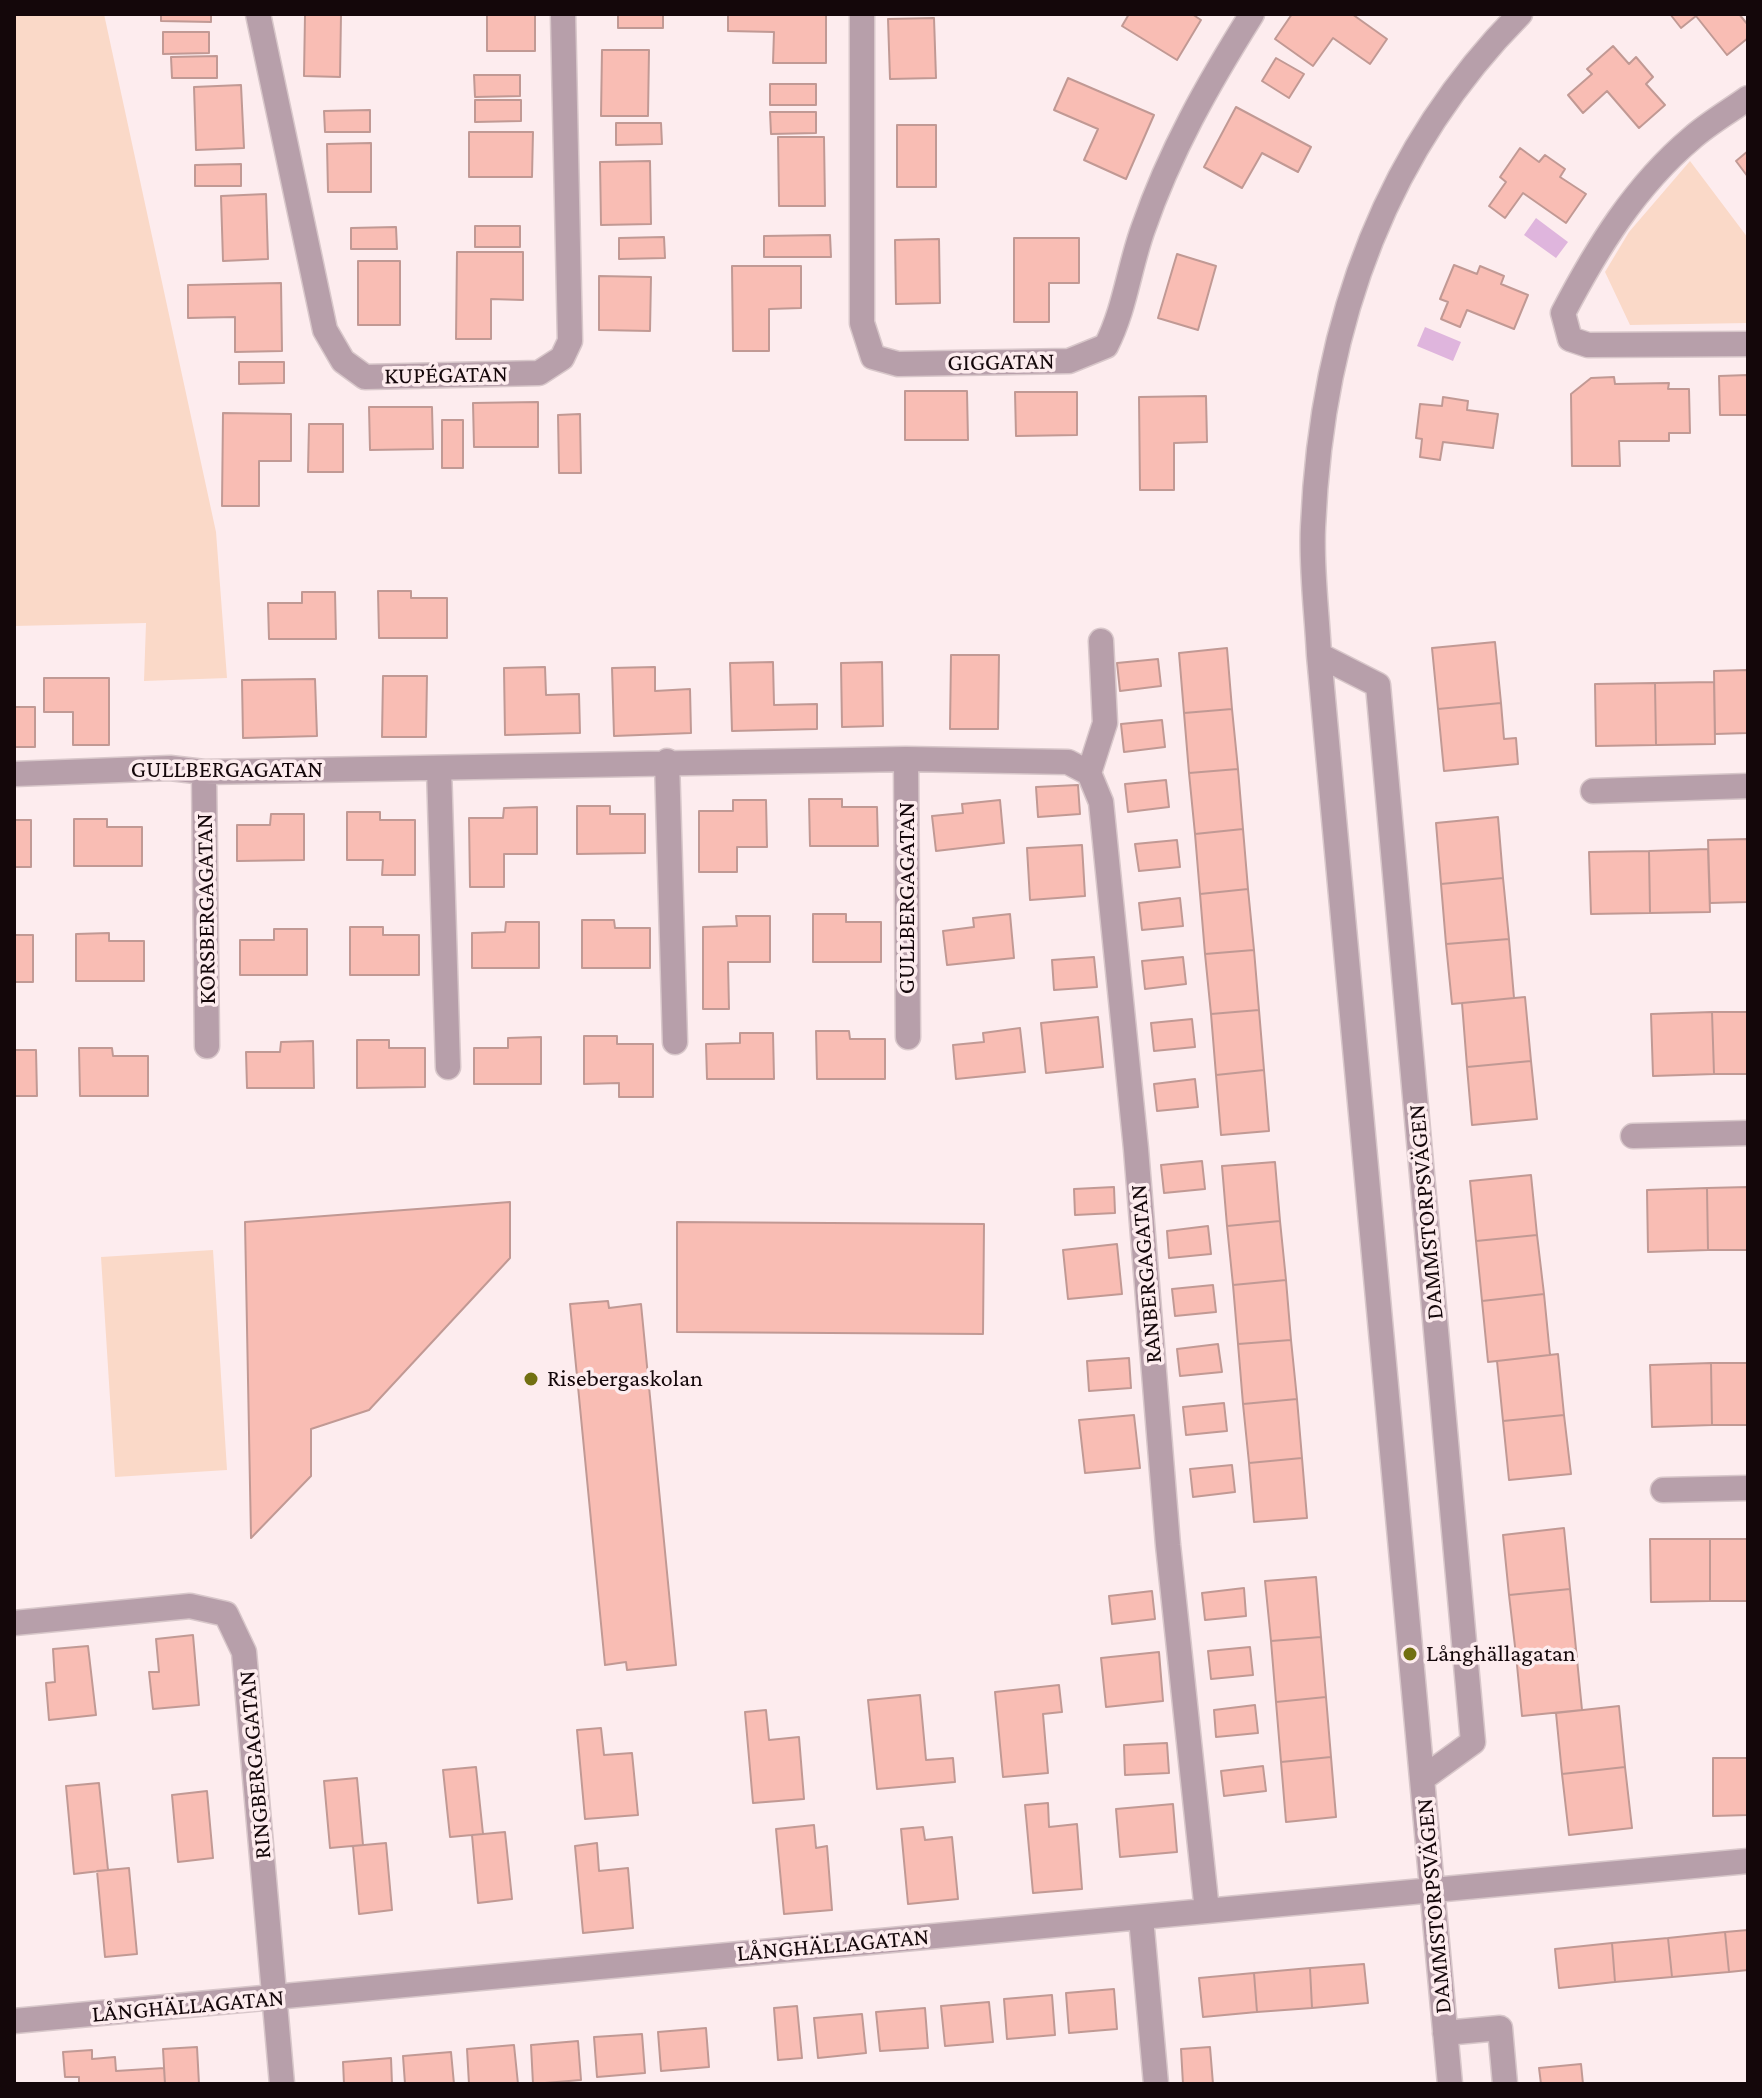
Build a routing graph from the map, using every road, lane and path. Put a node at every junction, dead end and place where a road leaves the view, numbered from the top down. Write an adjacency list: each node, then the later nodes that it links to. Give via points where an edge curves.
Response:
1 (258, 14): 2 (street, KUPÉGATAN, via 325,330 343,361 365,377 539,373 562,358 570,341)
2 (563, 14)
3 (862, 14): 4 (street, GIGGATAN, via 862,323 873,357 898,364 1069,361 1106,346 1119,321 1143,229 1195,105)
4 (1252, 14)
5 (1520, 14): 9 (street, DAMMSTORPSVÄGEN, via 1425,129 1391,190 1352,287 1335,347 1320,438 1312,530)
6 (1748, 98): 7 (street, via 1692,138 1637,194 1598,248 1563,313 1570,339 1588,345)
7 (1748, 344)
8 (1101, 641): 14 (street, via 1105,723)
9 (1319, 655): 27 (street, DAMMSTORPSVÄGEN); 27 (street, DAMMSTORPSVÄGEN, via 1378,685 1473,1742)
10 (906, 759): 11 (street, GULLBERGAGATAN); 14 (street, GULLBERGAGATAN, via 1068,762); 18 (street, GULLBERGAGATAN)
11 (667, 761): 12 (street, GULLBERGAGATAN); 19 (street)
12 (439, 768): 13 (street, GULLBERGAGATAN); 21 (street)
13 (204, 772): 15 (street, GULLBERGAGATAN, via 170,768); 20 (street, KORSBERGAGATAN)
14 (1089, 773): 30 (street, RANBERGAGATAN, via 1101,802)
15 (14, 774)
16 (1748, 786): 17 (street)
17 (1593, 791)
18 (908, 1037)
19 (675, 1042)
20 (207, 1046)
21 (448, 1067)
22 (1748, 1133): 23 (street)
23 (1633, 1136)
24 (1748, 1488): 25 (street)
25 (1663, 1490)
26 (14, 1623): 32 (street, RINGBERGAGATAN, via 190,1606 226,1614 244,1652)
27 (1422, 1779): 29 (street, DAMMSTORPSVÄGEN)
28 (1748, 1861): 29 (street, LÅNGHÄLLAGATAN)
29 (1432, 1888): 30 (street, LÅNGHÄLLAGATAN); 34 (street, DAMMSTORPSVÄGEN)
30 (1207, 1911): 31 (street, LÅNGHÄLLAGATAN)
31 (1141, 1918): 32 (street, LÅNGHÄLLAGATAN); 36 (street)
32 (277, 1999): 33 (street, LÅNGHÄLLAGATAN); 35 (street, RINGBERGAGATAN)
33 (14, 2021)
34 (1445, 2033): 37 (street, DAMMSTORPSVÄGEN); 38 (street, DAMMSTORPSVÄGEN, via 1500,2028)
35 (282, 2084)
36 (1156, 2084)
37 (1450, 2084)
38 (1505, 2084)

